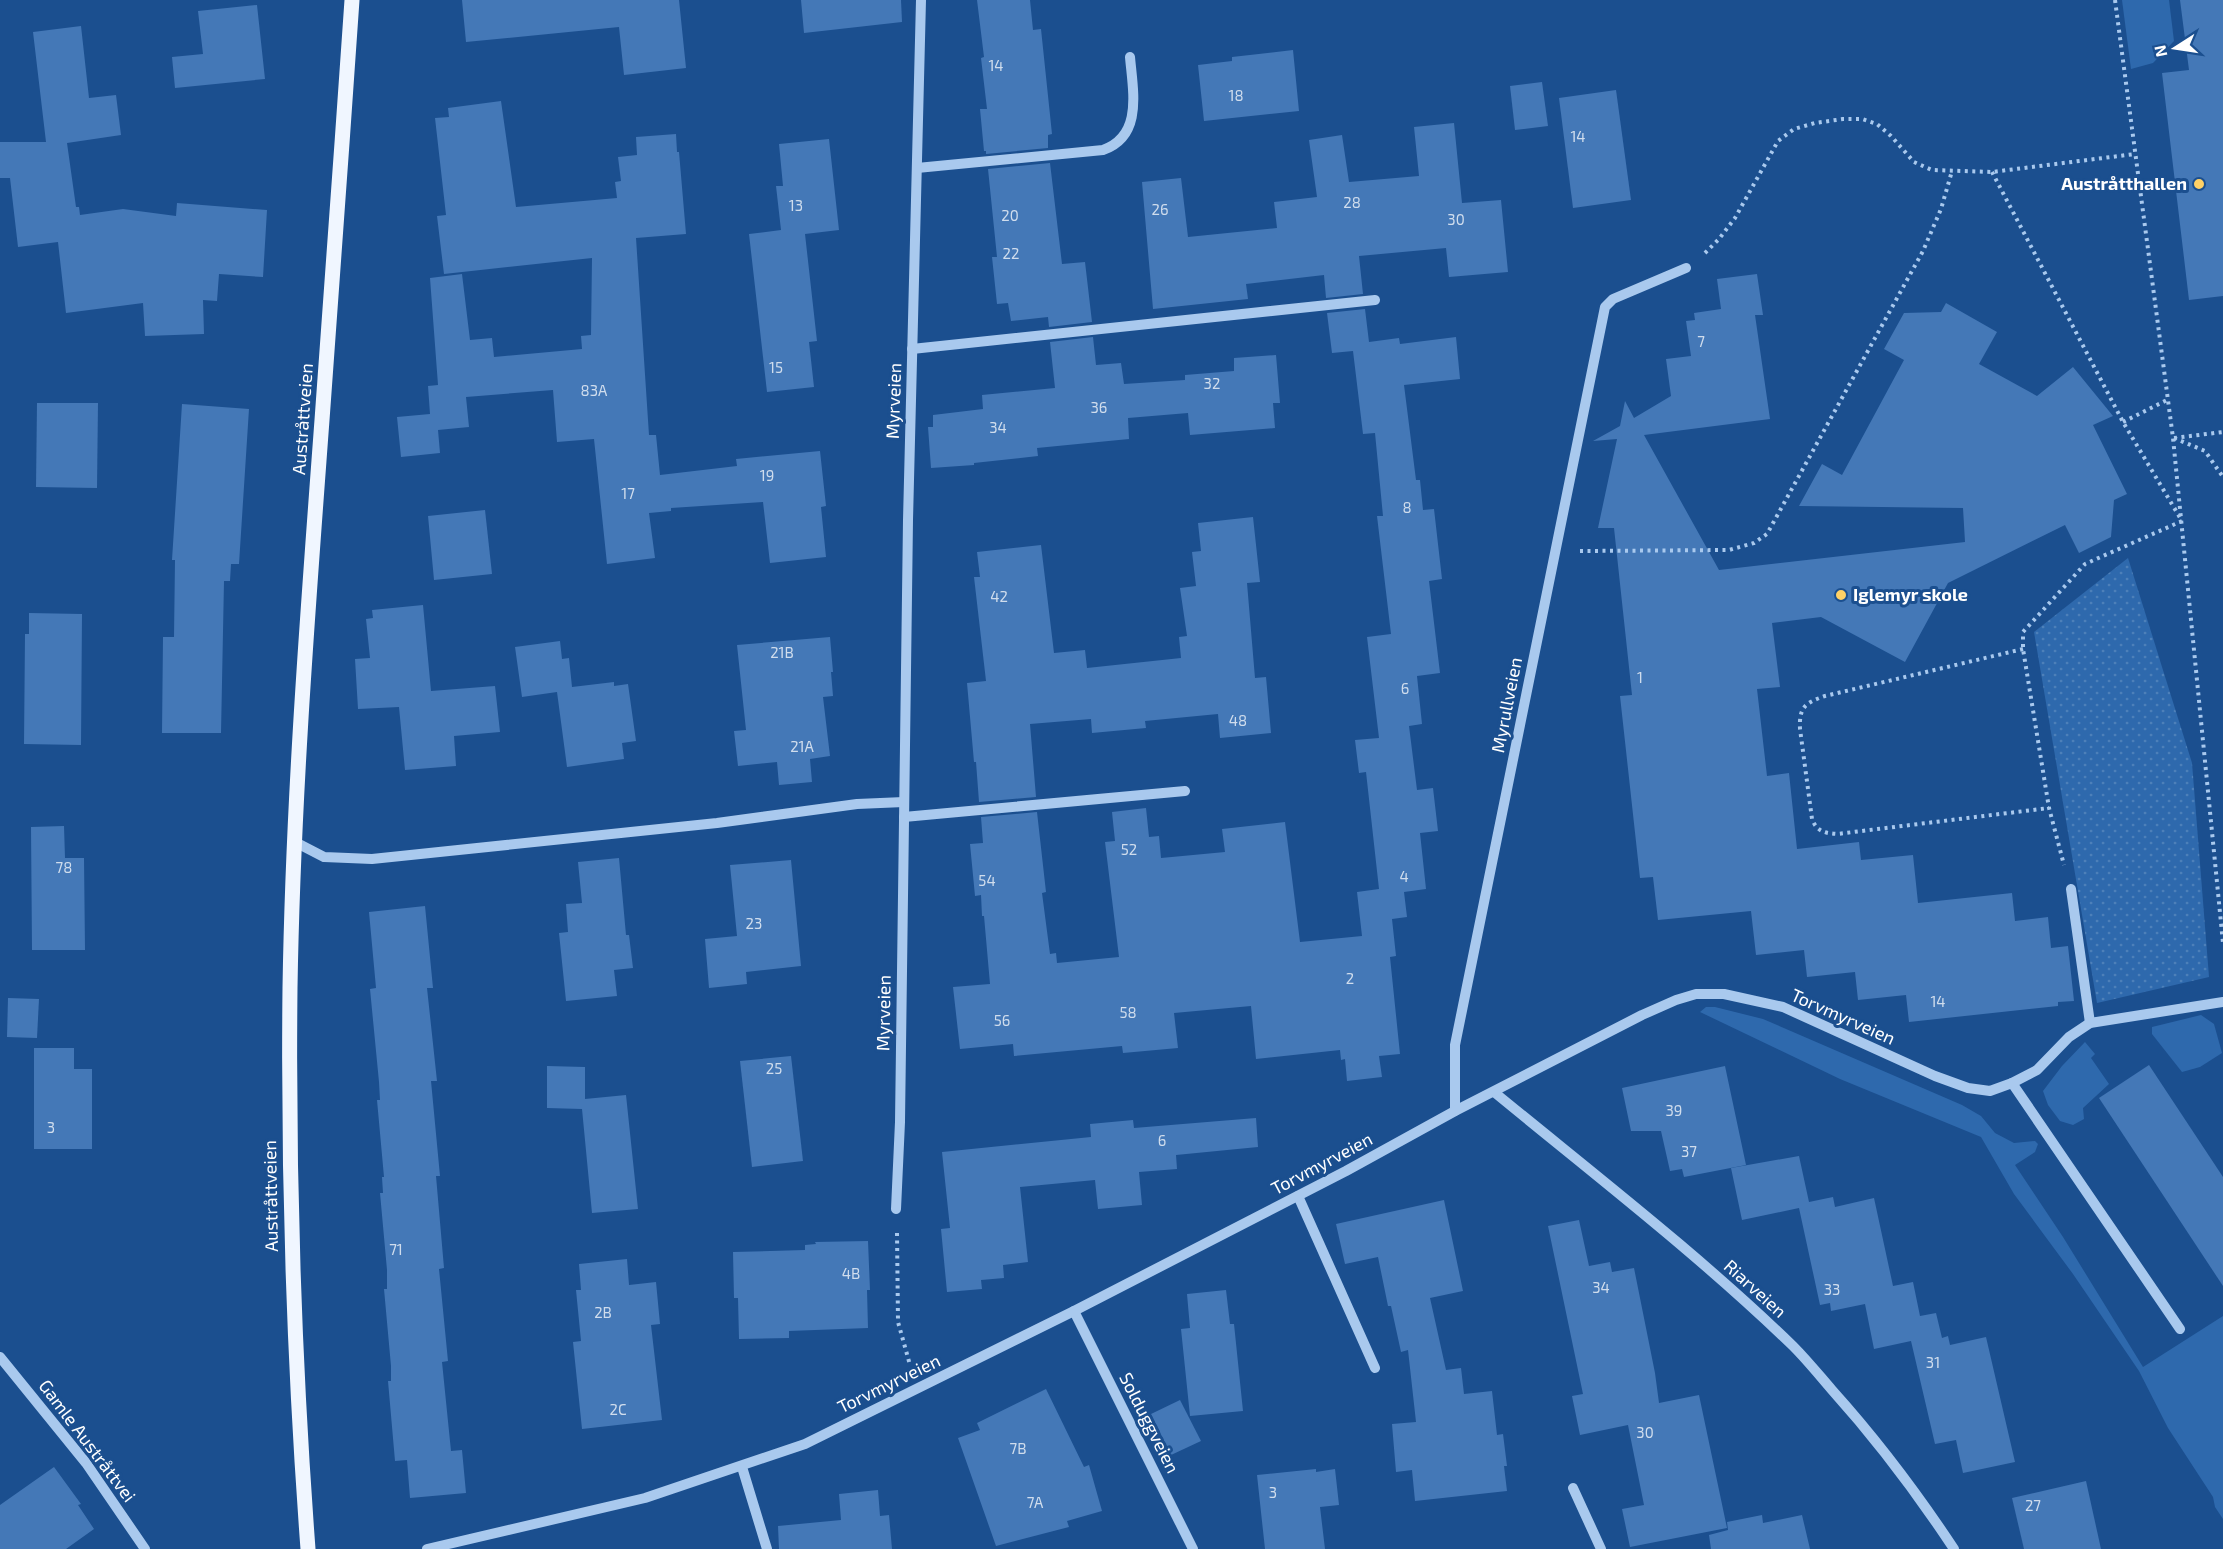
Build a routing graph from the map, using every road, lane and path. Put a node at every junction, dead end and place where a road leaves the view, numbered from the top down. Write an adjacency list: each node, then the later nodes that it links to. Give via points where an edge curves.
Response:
1 (352, 0): 24 (main road, Austråttveien)
2 (921, 0): 6 (street, Myrveien)
3 (2115, 0): 5 (path)
4 (1130, 57): 6 (street, via 1131,119 1128,132 1113,147)
5 (2135, 154): 8 (path); 12 (path)
6 (917, 168): 11 (street, Myrveien)
7 (1952, 171): 8 (path); 9 (path, via 1932,170 1914,162 1877,124 1862,119 1794,129 1778,141 1719,239); 18 (path, via 1923,251 1767,534 1743,548 1729,550)
8 (1992, 172): 13 (path)
9 (1686, 268): 18 (street, Myrullveien, via 1620,296 1605,307)
10 (1375, 300): 11 (street)
11 (912, 349): 21 (street, Myrveien)
12 (2167, 400): 13 (path); 15 (path)
13 (2123, 422): 17 (path)
14 (2223, 432): 15 (path)
15 (2173, 438): 16 (path, via 2205,451); 17 (path)
16 (2223, 477)
17 (2182, 521): 19 (path, via 2085,564 2023,632); 26 (path)
18 (1555, 551): 31 (street, Myrullveien, via 1455,1046)
19 (2022, 649): 22 (path); 22 (path, via 1825,696 1804,706 1800,729 1812,819 1822,832 1837,834)
20 (1185, 790): 23 (street)
21 (904, 802): 23 (street, Myrveien); 24 (street, via 857,804 717,823 372,859 324,857)
22 (2049, 808): 25 (path)
23 (904, 817): 33 (street, Myrveien)
24 (295, 842): 42 (main road, Austråttveien, via 290,1192 296,1387)
25 (2071, 888): 28 (street)
26 (2223, 943)
27 (2223, 1002): 28 (street, Torvmyrveien)
28 (2090, 1023): 29 (street, Torvmyrveien, via 2068,1037 2037,1070)
29 (2012, 1083): 30 (street, Torvmyrveien, via 1990,1091 1968,1088 1783,1007 1724,994 1696,994 1667,1004); 35 (street)
30 (1494, 1092): 31 (street, Torvmyrveien); 47 (street, Riarveien, via 1661,1228 1794,1347 1868,1431)
31 (1455, 1111): 32 (street, Torvmyrveien)
32 (1298, 1196): 34 (street, Torvmyrveien); 37 (street)
33 (896, 1209): 38 (path, via 898,1322)
34 (1074, 1311): 38 (street, Torvmyrveien); 45 (street, Solduggveien)
35 (2180, 1329)
36 (0, 1357): 41 (street, Gamle Austråttvei, via 86,1463)
37 (1375, 1368)
38 (916, 1389): 39 (street, Torvmyrveien, via 805,1444)
39 (742, 1467): 43 (street, Torvmyrveien, via 645,1498); 44 (street)
40 (1573, 1488): 46 (street)
41 (145, 1549)
42 (308, 1549)
43 (427, 1549)
44 (767, 1549)
45 (1193, 1549)
46 (1601, 1549)
47 (1954, 1549)

